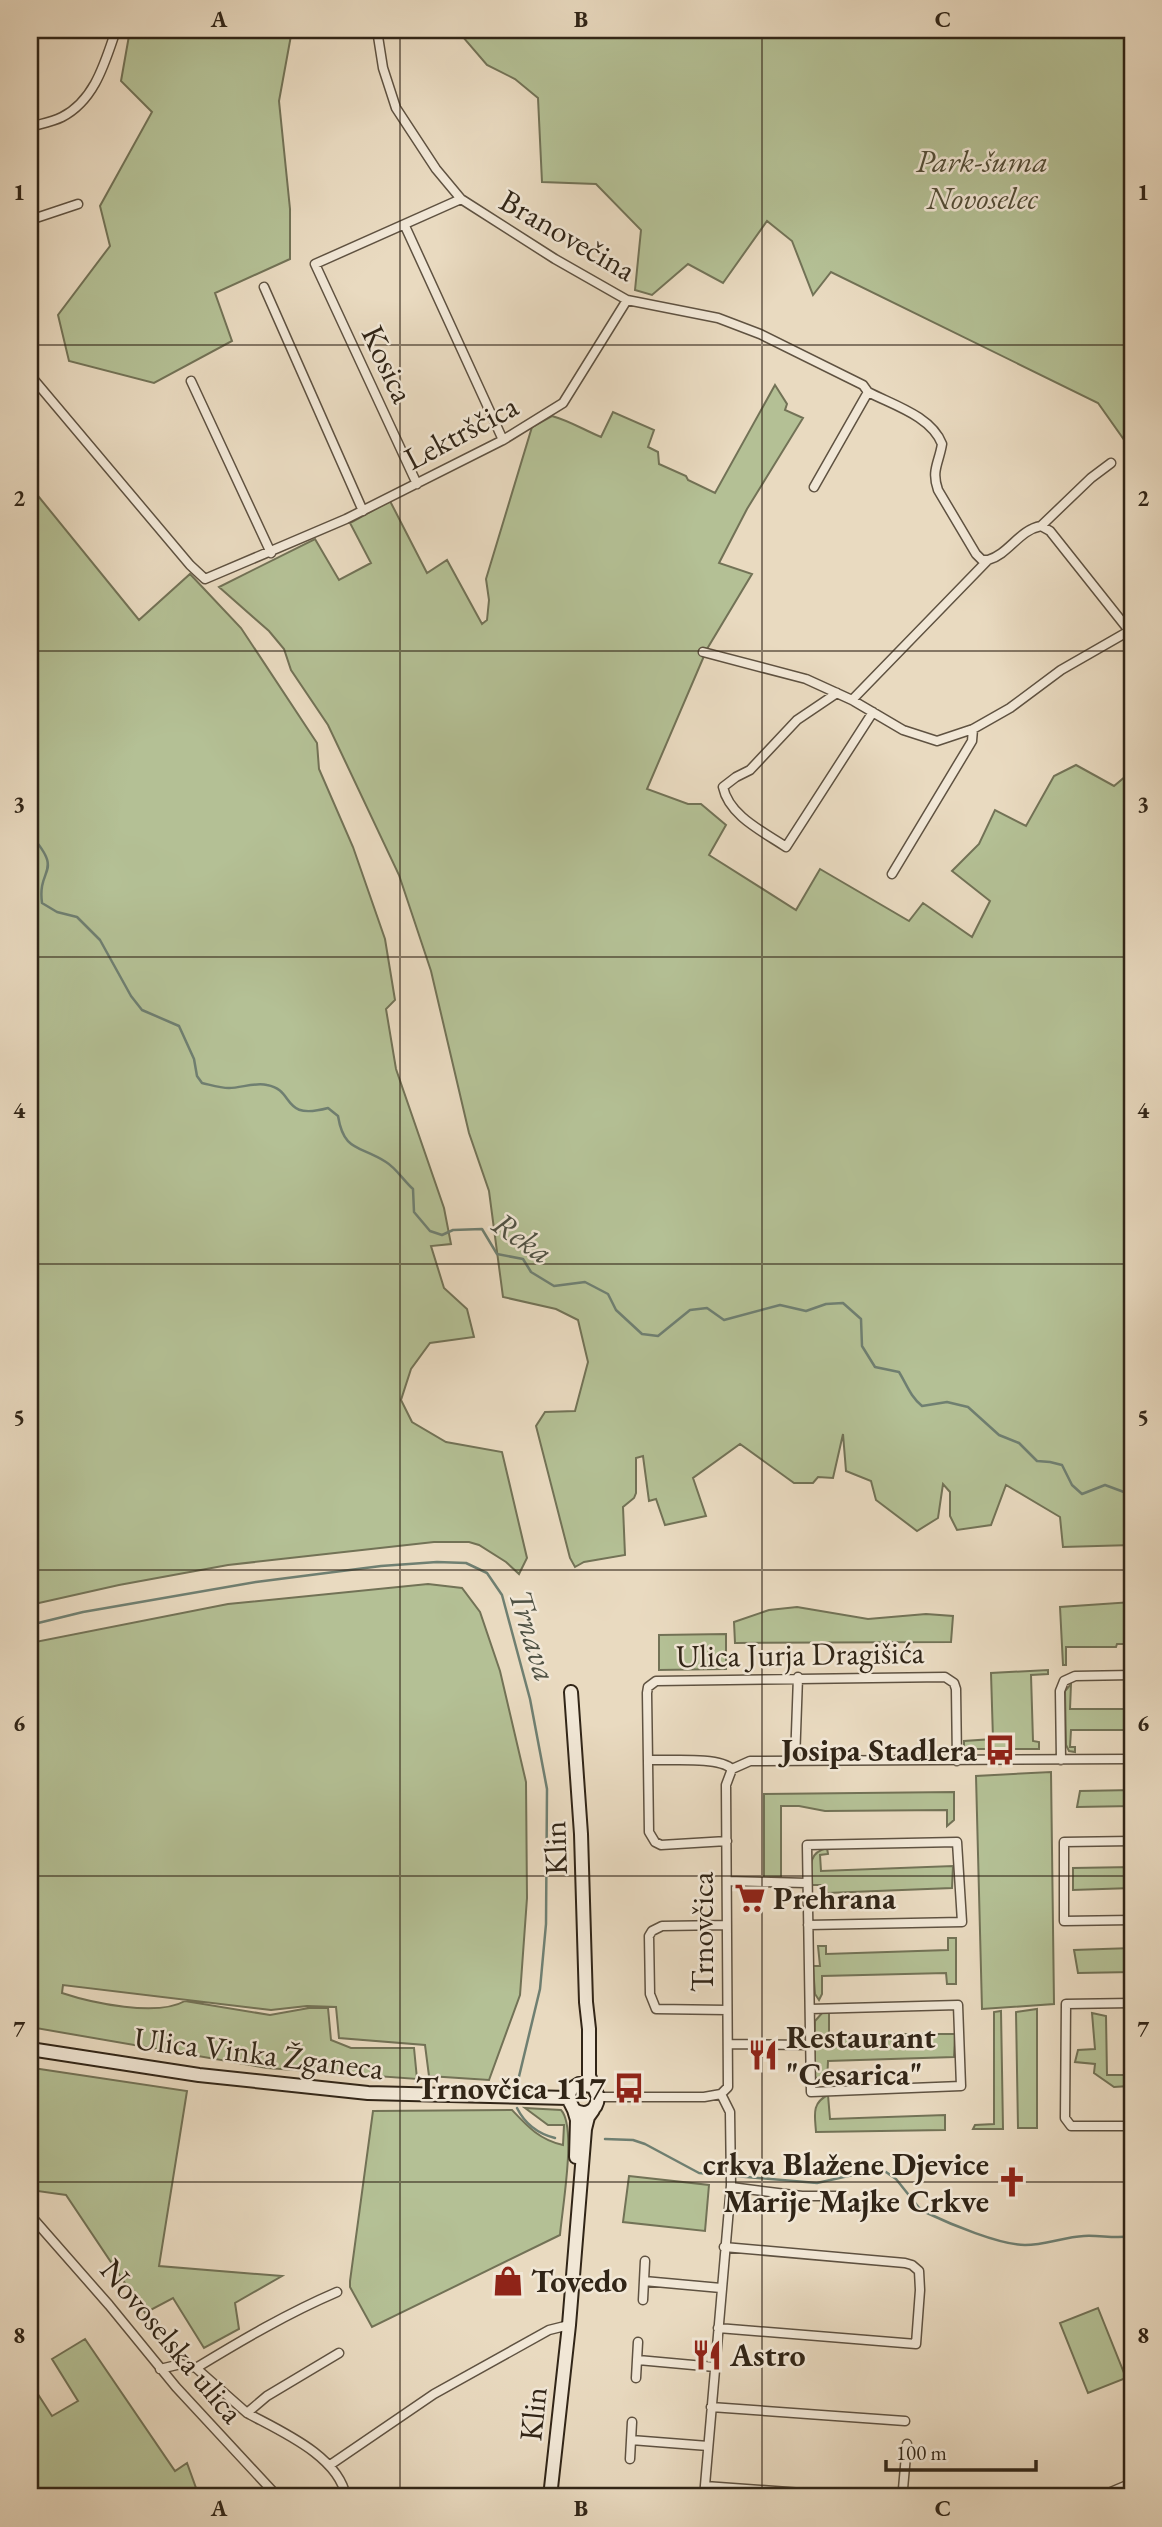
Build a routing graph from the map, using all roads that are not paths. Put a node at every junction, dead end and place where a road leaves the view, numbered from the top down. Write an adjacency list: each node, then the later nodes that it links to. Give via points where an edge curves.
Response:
1 (116, 30): 3 (street, via 101,72 80,103 62,117)
2 (377, 30): 4 (street, Branovečina, via 396,108)
3 (30, 127)
4 (461, 199): 7 (street); 9 (street, Branovečina)
5 (78, 204): 6 (street)
6 (30, 220)
7 (405, 226): 13 (street); 15 (street, Kosica, via 315,264)
8 (264, 287): 17 (street)
9 (626, 300): 12 (street, Branovečina, via 718,318 863,384); 13 (street, Lektrščica, via 563,403)
10 (30, 375): 19 (street, Lektrščica, via 205,579)
11 (191, 381): 19 (street)
12 (868, 392): 16 (street); 20 (street, Branovečina, via 919,418 939,435 942,444 934,478 938,490 976,554)
13 (503, 440): 15 (street, Lektrščica)
14 (1111, 463): 18 (street)
15 (416, 484): 17 (street, Lektrščica)
16 (814, 487)
17 (363, 510): 19 (street, Lektrščica)
18 (1041, 526): 20 (street); 21 (street, via 1050,531)
19 (271, 553)
20 (988, 561): 24 (street)
21 (1131, 633): 26 (street, via 1061,670)
22 (703, 652): 23 (street, via 806,679)
23 (837, 693): 24 (street); 25 (street, via 797,720 750,770 723,788 745,820 786,847)
24 (852, 700): 25 (street)
25 (873, 712): 26 (street, via 903,730 937,741)
26 (973, 729): 27 (street, via 972,741)
27 (892, 874)
28 (1132, 1675): 33 (street, via 1075,1676 1063,1681)
29 (798, 1677): 32 (street, Ulica Jurja Dragišića, via 651,1684 647,1693); 34 (street); 35 (street, Ulica Jurja Dragišića, via 945,1677 956,1689)
30 (571, 1692): 44 (street, Klin)
31 (1132, 1759): 33 (street)
32 (648, 1760): 36 (street, via 718,1762); 37 (street, via 649,1832 655,1842)
33 (1060, 1760): 35 (street)
34 (795, 1761): 35 (street); 36 (street, via 750,1761)
35 (957, 1761)
36 (732, 1769): 37 (street, Trnovčica, via 726,1784)
37 (727, 1841): 39 (street, Trnovčica)
38 (1132, 1841): 41 (street, via 1064,1842 1064,1920)
39 (727, 1881): 40 (street); 42 (street, Trnovčica)
40 (807, 1883): 43 (street); 43 (street, via 807,1845 957,1842 962,1922)
41 (1132, 1920)
42 (727, 1925): 47 (street, Trnovčica); 47 (street, via 656,1928 649,1936 650,1994 656,2009)
43 (808, 1925): 46 (street)
44 (586, 2002): 51 (street, Klin); 53 (street, Klin, via 588,2070)
45 (1132, 2003): 55 (street, via 1066,2004 1066,2121 1076,2126)
46 (810, 2009): 49 (street); 49 (street, via 958,2005 961,2086 811,2092)
47 (727, 2010): 48 (street, Trnovčica)
48 (729, 2044): 49 (street); 52 (street, Trnovčica, via 729,2083)
49 (810, 2045)
50 (30, 2049): 54 (street, Ulica Vinka Žganeca, via 279,2085)
51 (575, 2086): 53 (street, via 583,2083); 54 (street)
52 (721, 2094): 53 (street); 56 (street, Trnovčica, via 730,2112)
53 (594, 2097): 54 (street, Ulica Vinka Žganeca, via 586,2113); 58 (street, Klin, via 586,2125)
54 (571, 2104): 58 (street, Klin, via 577,2125)
55 (1132, 2126)
56 (731, 2186): 57 (street); 60 (street, Trnovčica)
57 (838, 2196)
58 (577, 2210): 66 (street, Klin)
59 (30, 2215): 73 (street, Novoselska ulica)
60 (724, 2247): 63 (street, Trnovčica); 67 (street, via 912,2264 920,2276 916,2344)
61 (645, 2261): 62 (street)
62 (644, 2281): 63 (street); 65 (street)
63 (720, 2288): 67 (street, Trnovčica)
64 (337, 2292): 72 (street)
65 (642, 2300)
66 (569, 2325): 83 (street, via 549,2330 435,2394); 88 (street, Klin)
67 (718, 2328): 71 (street, Trnovčica)
68 (638, 2342): 70 (street)
69 (339, 2353): 76 (street)
70 (638, 2360): 71 (street); 74 (street)
71 (715, 2367): 75 (street, Trnovčica)
72 (196, 2368): 73 (street, via 181,2364); 76 (street)
73 (160, 2369): 86 (street, Novoselska ulica)
74 (636, 2378)
75 (711, 2407): 77 (street); 81 (street, Trnovčica)
76 (247, 2413): 83 (street)
77 (905, 2421)
78 (632, 2422): 79 (street)
79 (631, 2440): 81 (street); 82 (street)
80 (907, 2444): 91 (street, via 903,2489)
81 (708, 2446): 85 (street, Trnovčica)
82 (630, 2459)
83 (330, 2465): 87 (street)
84 (1132, 2483): 92 (street)
85 (705, 2486): 89 (street, Trnovčica); 90 (street)
86 (278, 2497)
87 (346, 2497)
88 (550, 2497)
89 (704, 2497)
90 (857, 2497)
91 (898, 2497)
92 (1099, 2497)

